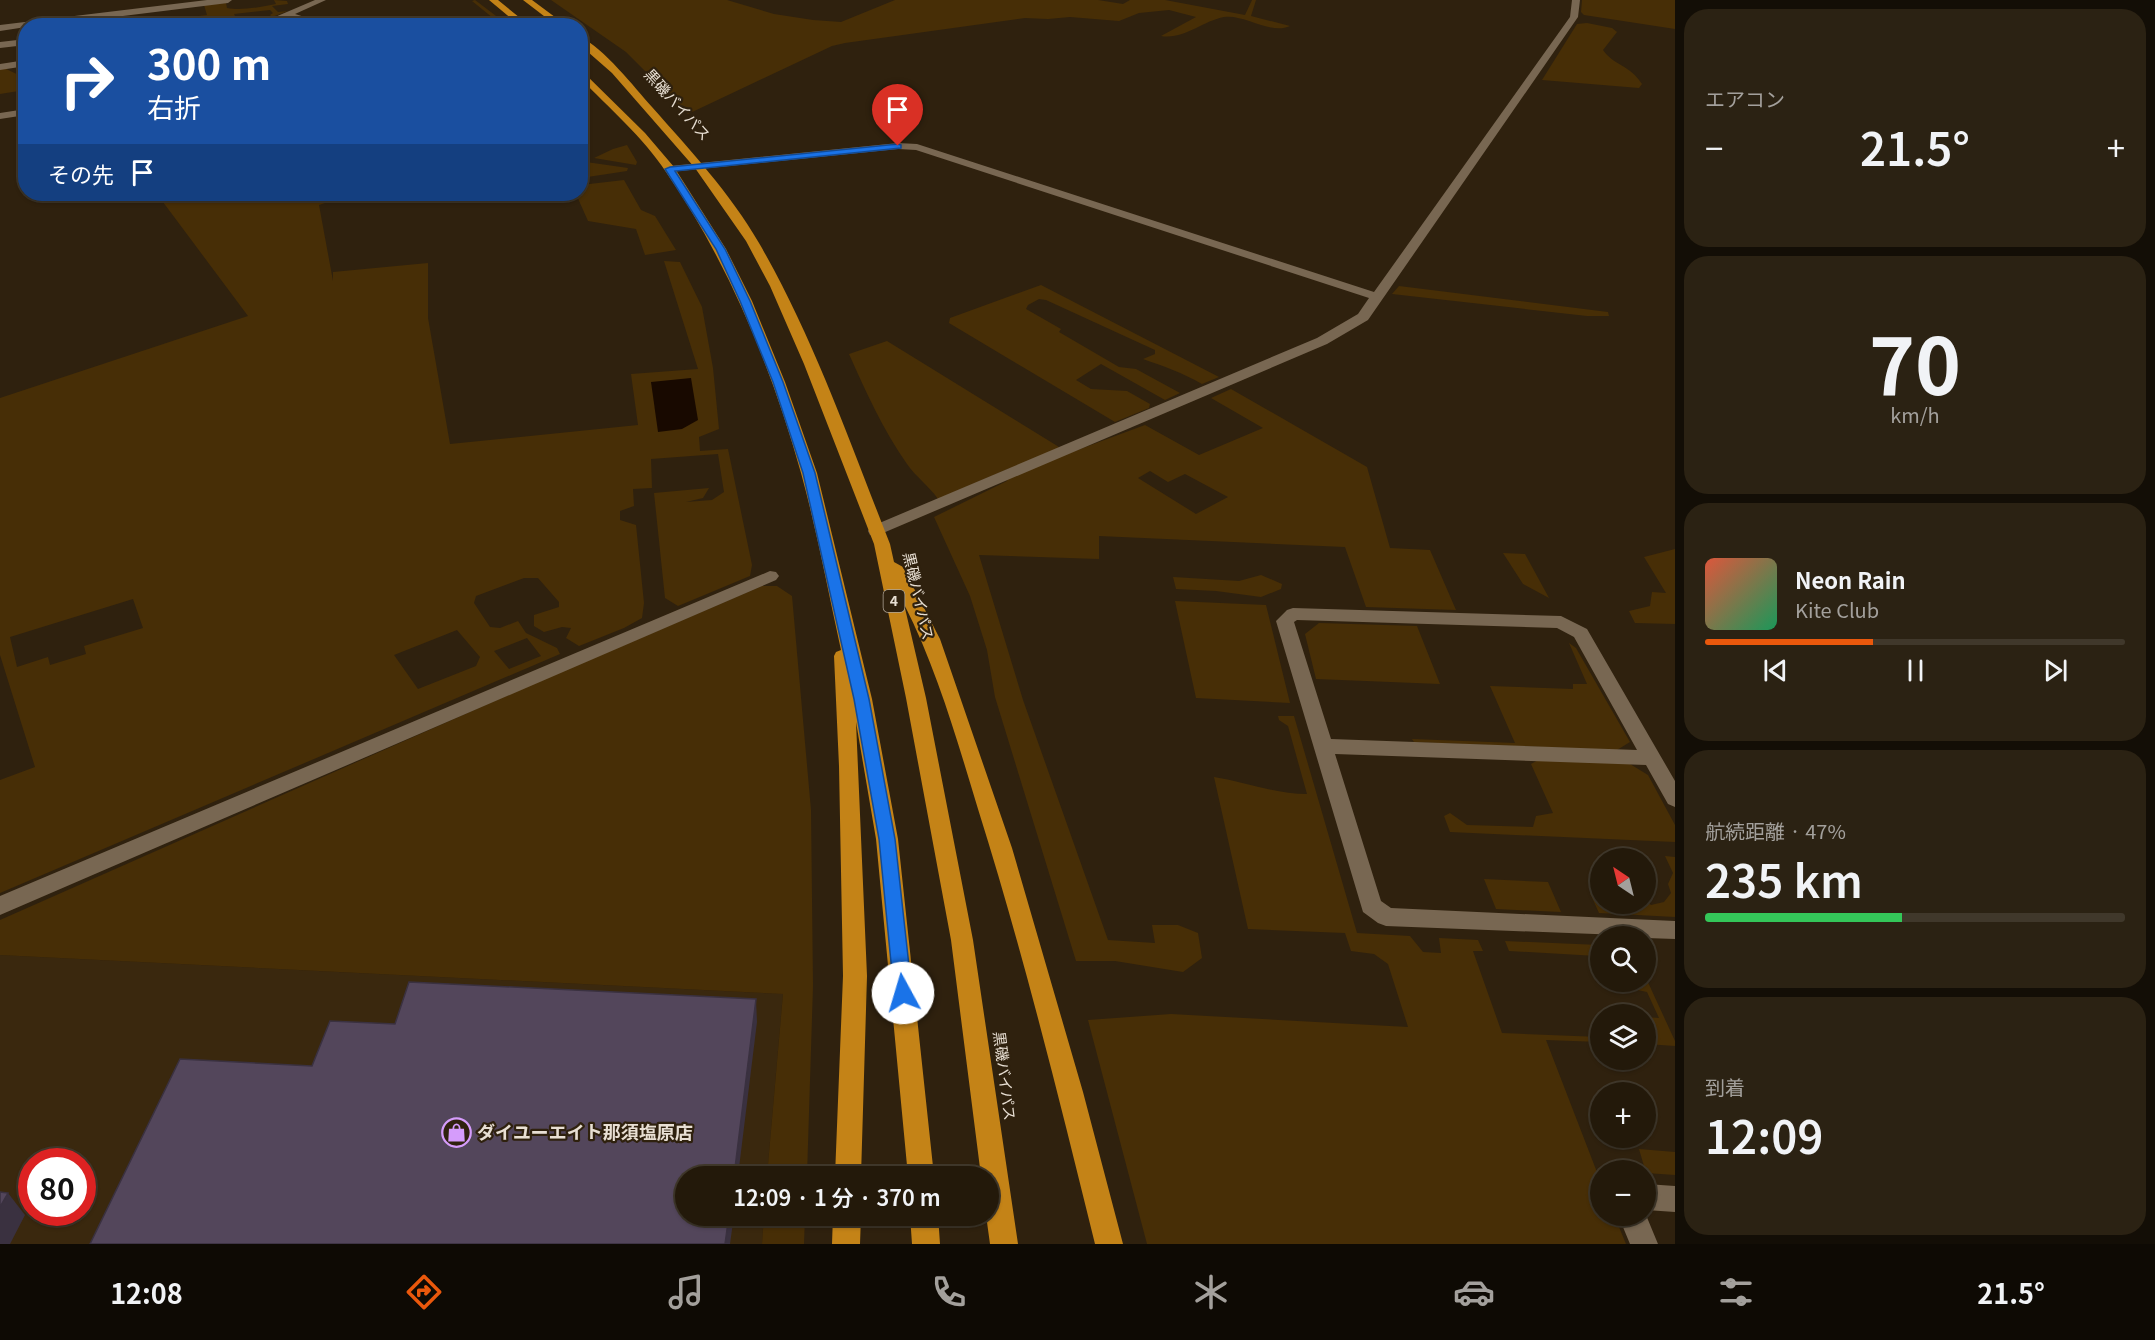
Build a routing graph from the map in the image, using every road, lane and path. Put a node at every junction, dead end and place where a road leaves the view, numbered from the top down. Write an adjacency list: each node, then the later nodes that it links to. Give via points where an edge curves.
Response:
1 (228, 0): 7 (street)
2 (322, 0): 6 (street)
3 (493, 0): 10 (highway)
4 (527, 0): 11 (highway)
5 (1576, 0): 24 (street, via 1574,17)
6 (286, 14): 8 (street); 9 (street)
7 (81, 18)
8 (277, 18)
9 (301, 18)
10 (516, 18)
11 (552, 18)
12 (18, 26): 13 (street)
13 (0, 28)
14 (18, 43): 15 (street)
15 (0, 45)
16 (588, 47): 22 (highway, 黒磯バイパス / 4, via 615,71)
17 (18, 64): 18 (street)
18 (0, 67)
19 (588, 80): 23 (highway)
20 (18, 113): 21 (street)
21 (0, 116)
22 (699, 166): 23 (street); 24 (street, via 917,147); 25 (highway, 黒磯バイパス / 4, via 752,241 776,286)
23 (670, 169): 27 (highway, via 720,249 778,382 809,473)
24 (1378, 297): 25 (street, via 1363,317 1322,341)
25 (879, 538): 42 (highway, 黒磯バイパス / 4, via 916,698 962,940); 43 (highway, 4, via 930,639 965,735 1070,1092)
26 (770, 576): 31 (street)
27 (840, 604): 33 (highway, via 855,976); 34 (highway, via 887,839)
28 (1322, 746): 29 (street); 29 (street, via 1285,621 1293,614 1561,622 1581,633); 32 (street, via 1371,906 1386,917)
29 (1652, 758): 30 (street)
30 (1675, 799)
31 (0, 906)
32 (1675, 930)
33 (848, 1166)
34 (920, 1166)
35 (1656, 1198): 36 (street)
36 (1675, 1199)
37 (847, 1226): 40 (highway)
38 (925, 1226): 41 (highway)
39 (1637, 1226): 44 (street)
40 (846, 1244)
41 (926, 1244)
42 (1004, 1244)
43 (1109, 1244)
44 (1644, 1244)

